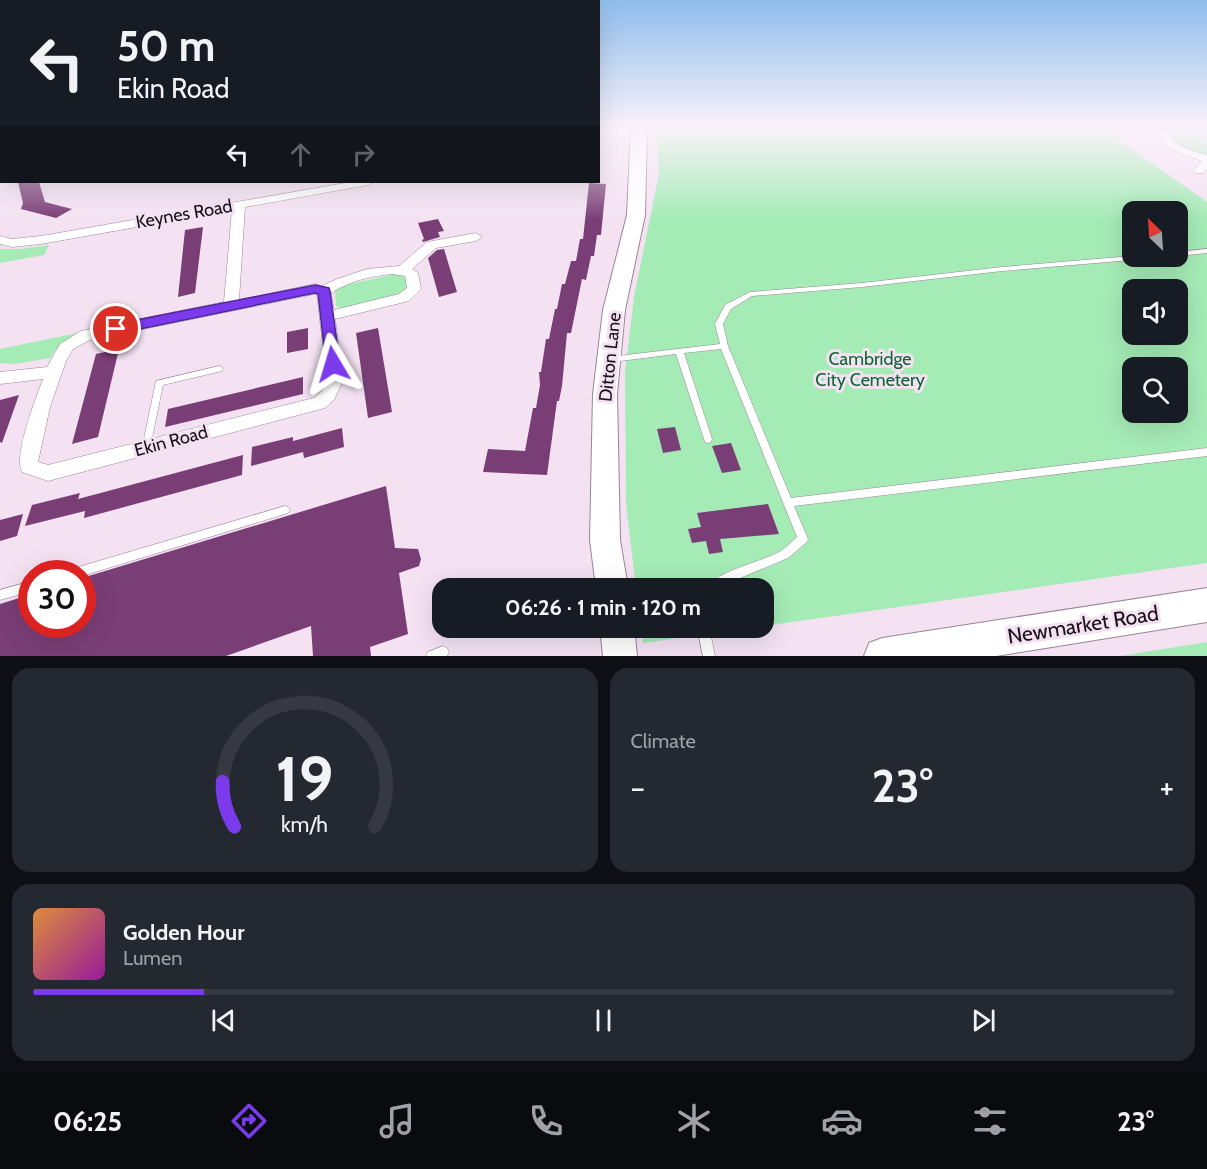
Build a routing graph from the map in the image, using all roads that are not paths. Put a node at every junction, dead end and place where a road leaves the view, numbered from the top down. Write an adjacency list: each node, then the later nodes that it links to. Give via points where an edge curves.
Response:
1 (638, 159): 15 (main road, Ditton Lane, via 636,215 614,310)
2 (362, 183): 3 (street, Keynes Road)
3 (238, 204): 5 (street, Keynes Road, via 41,240); 11 (street)
4 (476, 237): 9 (street, via 432,245)
5 (0, 240)
6 (1207, 251): 7 (lane)
7 (1188, 253)
8 (1122, 259): 13 (lane, via 750,294 728,307 719,324)
9 (405, 269): 10 (street, Ekin Road, via 341,280); 12 (street, via 411,273 414,289 404,298)
10 (324, 291): 11 (street, Ekin Road, via 307,290); 12 (street, Ekin Road)
11 (231, 305): 17 (street, Ekin Road, via 86,335 64,348)
12 (328, 316): 20 (street, Ekin Road, via 335,380 319,403)
13 (724, 346): 14 (lane); 22 (lane)
14 (680, 351): 15 (lane); 19 (lane)
15 (609, 359): 25 (main road, Ditton Lane, via 604,394 605,529)
16 (219, 369): 20 (lane, via 159,383)
17 (55, 372): 18 (street); 20 (street, Ekin Road, via 30,448 28,467 48,473)
18 (0, 378)
19 (708, 439)
20 (146, 448)
21 (1207, 452): 22 (lane)
22 (788, 503): 26 (lane, via 803,539 784,555)
23 (285, 510): 24 (lane)
24 (96, 567)
25 (611, 578)
26 (727, 578)
27 (18, 590): 28 (lane)
28 (0, 595)
29 (1207, 605): 32 (main road, Newmarket Road)
30 (618, 638): 33 (main road)
31 (706, 638): 34 (lane)
32 (886, 655)
33 (620, 656)
34 (709, 656)

